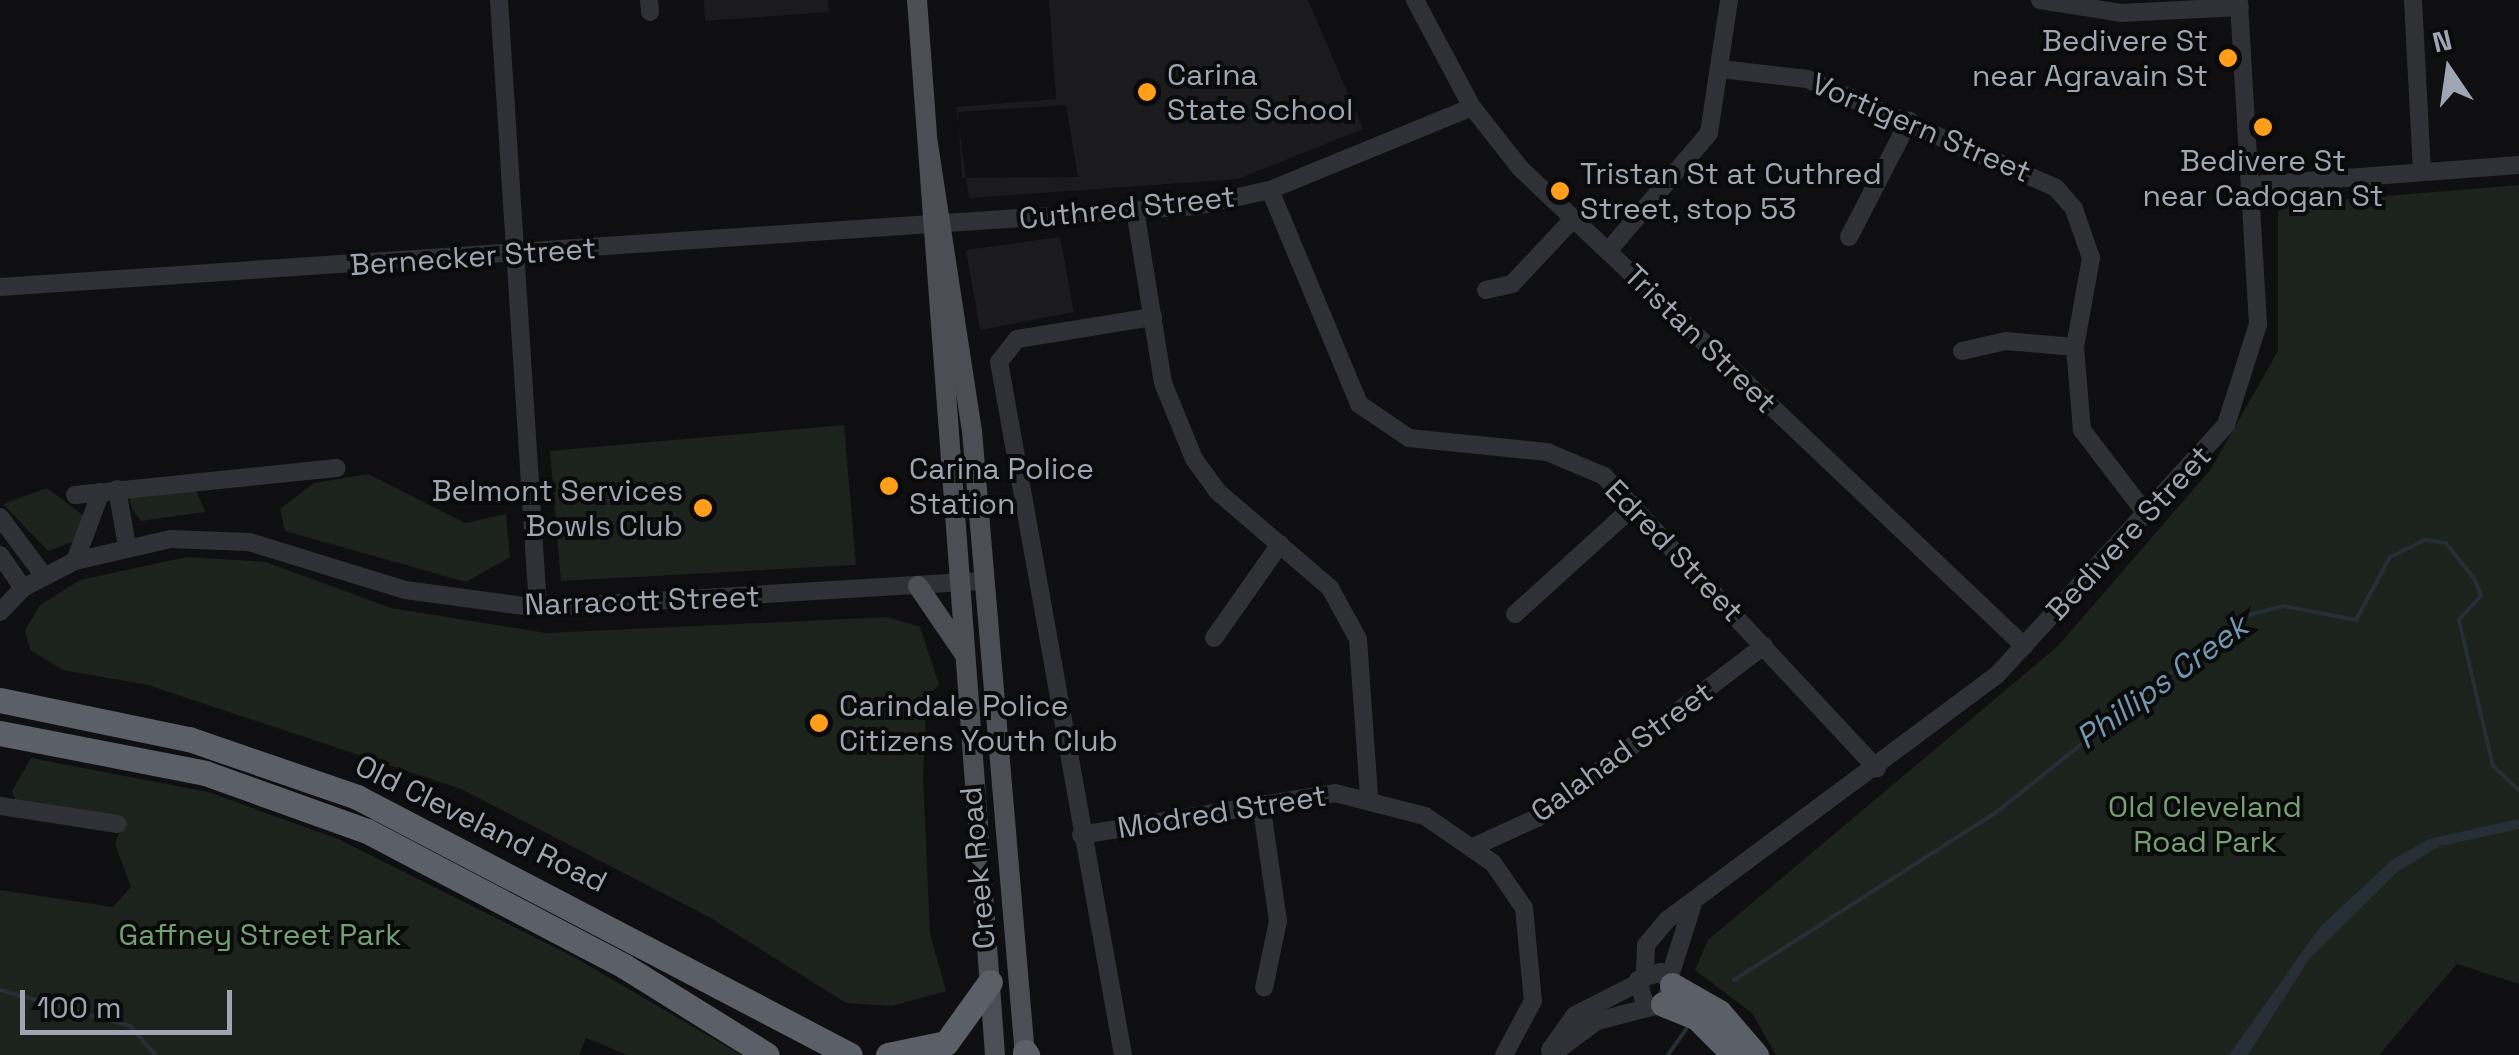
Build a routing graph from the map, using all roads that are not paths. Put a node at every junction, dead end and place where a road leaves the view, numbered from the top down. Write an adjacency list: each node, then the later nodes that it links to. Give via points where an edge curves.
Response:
1 (499, 0): 20 (street)
2 (916, 0): 17 (main road, Creek Road)
3 (1415, 0): 9 (street, Tristan Street)
4 (1729, 0): 8 (street)
5 (2414, 0): 12 (street)
6 (2048, 1): 7 (street, via 2153,14)
7 (2240, 4): 13 (street, Bedivere Street)
8 (1721, 69): 10 (street, Vortigern Street, via 1807,79); 19 (street, via 1694,161)
9 (1472, 107): 14 (street, Cuthred Street); 16 (street, Tristan Street)
10 (1909, 121): 18 (street); 24 (street, Vortigern Street, via 2028,169 2074,209 2091,258)
11 (2519, 165): 12 (street)
12 (2422, 171): 13 (street)
13 (2252, 185): 30 (street, Bedivere Street, via 2258,324 2247,382 2203,456)
14 (1270, 190): 15 (street, Cuthred Street); 29 (street, Edred Street, via 1360,404 1409,438 1442,447 1516,447 1576,462)
15 (1136, 210): 17 (street, Cuthred Street); 23 (street)
16 (1574, 218): 19 (street, Tristan Street); 22 (street, via 1512,284)
17 (936, 224): 20 (street, Bernecker Street); 37 (main road, Creek Road); 38 (main road, Creek Road)
18 (1849, 237)
19 (1608, 251): 46 (street, Tristan Street)
20 (514, 254): 21 (street, Bernecker Street); 41 (street)
21 (0, 286)
22 (1486, 290)
23 (1153, 318): 32 (street, via 1164,383 1194,459 1217,492); 55 (street, Modred Street, via 1017,339 999,362)
24 (2074, 347): 25 (street, via 2006,341); 30 (street, Vortigern Street, via 2082,430)
25 (1962, 351)
26 (337, 468): 27 (street)
27 (109, 491): 28 (street); 33 (street); 35 (street)
28 (75, 495)
29 (1635, 505): 43 (street); 45 (street, Edred Street)
30 (2148, 514): 46 (street, Bedivere Street)
31 (0, 517): 36 (street)
32 (1280, 544): 44 (street); 51 (street, via 1330,588 1358,640)
33 (127, 546): 35 (street, Narracott Street); 41 (street, Narracott Street, via 249,542 405,590)
34 (0, 555): 40 (street)
35 (76, 562): 36 (street, Narracott Street)
36 (44, 576): 40 (street, Narracott Street)
37 (985, 581): 38 (street, Narracott Street); 62 (main road, Creek Road)
38 (959, 583): 39 (street, Narracott Street); 47 (main road, Creek Road)
39 (918, 586): 41 (street, Narracott Street); 47 (main road)
40 (23, 588): 42 (street, Narracott Street)
41 (538, 608)
42 (0, 612)
43 (1516, 614)
44 (1214, 638)
45 (1764, 646): 50 (street, Edred Street); 56 (street, Galahad Street, via 1536,818)
46 (2024, 646): 50 (street, Bedivere Street)
47 (965, 654): 59 (main road, Creek Road)
48 (0, 700): 64 (highway, Old Cleveland Road, via 189,740 357,797)
49 (0, 734): 63 (highway, Old Cleveland Road, via 157,760 315,809 480,887)
50 (1876, 769): 57 (street, Bedivere Street)
51 (1368, 796): 52 (street, Modred Street); 56 (street, Modred Street, via 1426,816)
52 (1260, 803): 55 (street, Modred Street); 60 (street, via 1278,921)
53 (0, 806): 54 (street)
54 (118, 824)
55 (1081, 835): 67 (street, Modred Street)
56 (1473, 847): 68 (street, Modred Street, via 1510,882 1534,942 1533,1001)
57 (1692, 907): 58 (street, Bedivere Street, via 1650,938); 61 (street)
58 (1641, 978): 61 (street); 61 (street); 69 (street, via 1575,1015)
59 (990, 982): 65 (highway, via 946,1043); 66 (main road, Creek Road)
60 (1264, 988)
61 (1662, 993): 69 (street, via 1597,1021); 70 (highway); 71 (highway, via 1719,1012)
62 (1025, 1054)
63 (768, 1055)
64 (850, 1055)
65 (888, 1055)
66 (996, 1055)
67 (1123, 1055)
68 (1504, 1055)
69 (1550, 1055)
70 (1734, 1055)
71 (1756, 1055)

